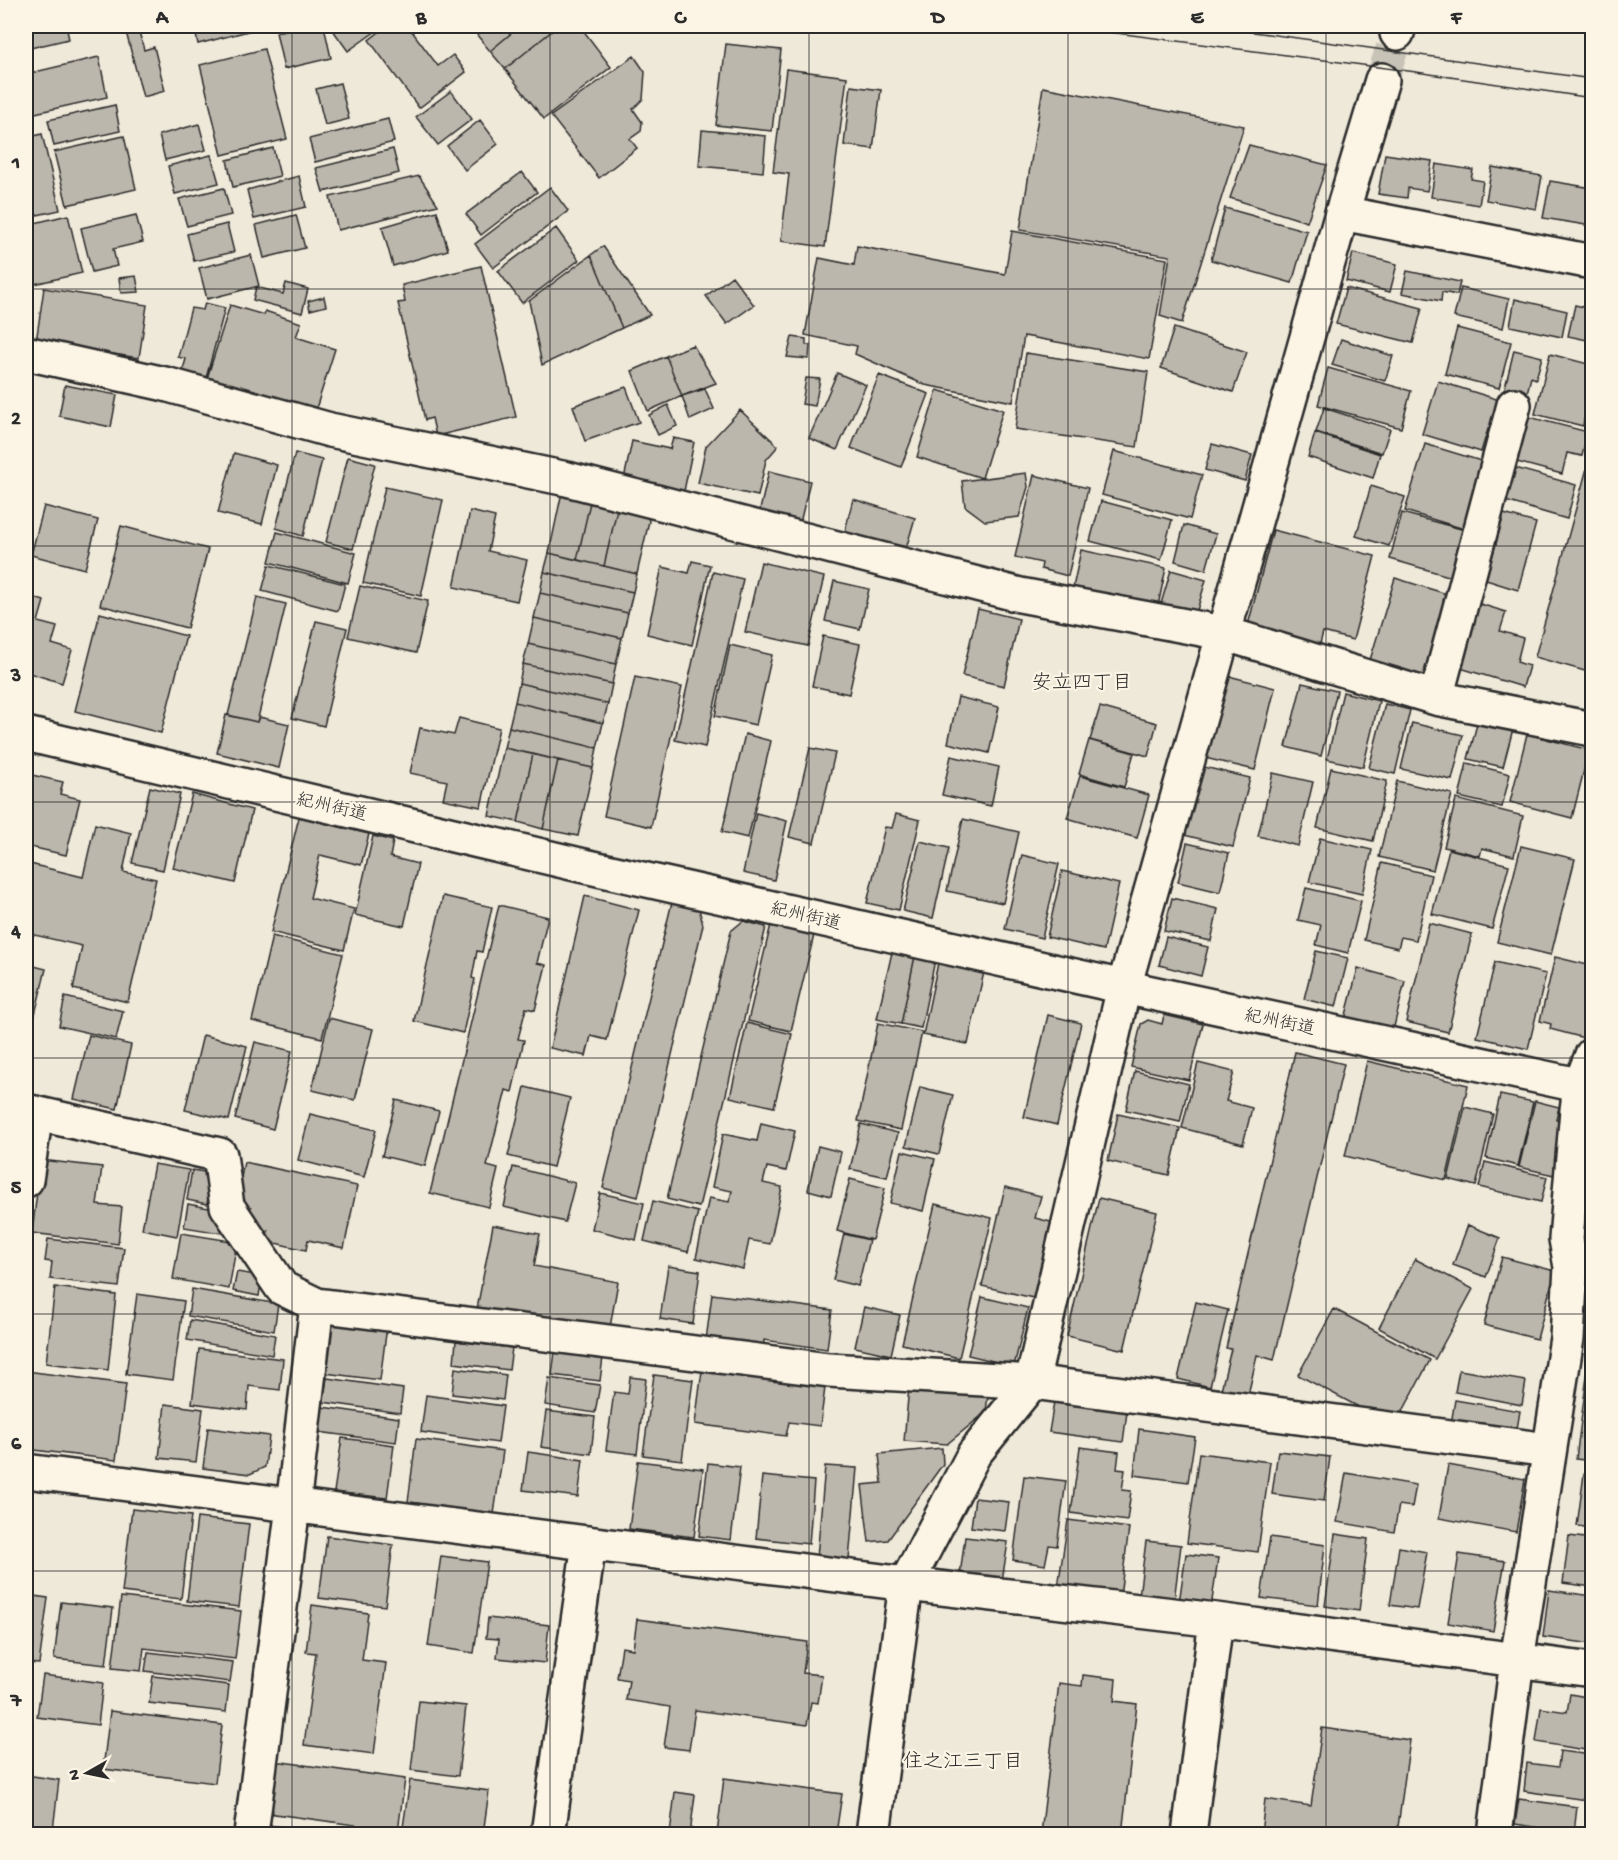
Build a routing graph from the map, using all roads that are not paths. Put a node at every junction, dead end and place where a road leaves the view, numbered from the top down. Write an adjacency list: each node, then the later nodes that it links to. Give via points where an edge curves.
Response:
1 (1382, 80): 2 (street)
2 (1341, 213): 3 (street); 6 (street)
3 (1593, 262)
4 (26, 353): 6 (street, via 165,384 330,430 588,485 1020,596)
5 (1514, 405): 7 (street)
6 (1223, 633): 7 (street); 10 (street)
7 (1436, 698): 8 (street)
8 (1593, 729)
9 (26, 734): 10 (street, 紀州街道, via 580,865)
10 (1124, 987): 12 (street, 紀州街道); 17 (street)
11 (1593, 1054): 12 (street)
12 (1587, 1087): 16 (street, via 1566,1239)
13 (31, 1112): 14 (street); 15 (street, via 220,1155 227,1206 282,1288)
14 (26, 1180)
15 (317, 1305): 17 (street, via 829,1370); 20 (street)
16 (1580, 1340): 18 (street)
17 (1032, 1383): 18 (street); 22 (street, via 974,1454)
18 (1549, 1450): 24 (street)
19 (26, 1471): 20 (street)
20 (293, 1506): 21 (street); 26 (street)
21 (589, 1543): 22 (street); 27 (street)
22 (906, 1584): 23 (street); 28 (street)
23 (1216, 1620): 24 (street); 29 (street)
24 (1517, 1660): 25 (street); 30 (street)
25 (1593, 1670)
26 (251, 1834)
27 (548, 1834)
28 (873, 1834)
29 (1189, 1834)
30 (1495, 1834)

